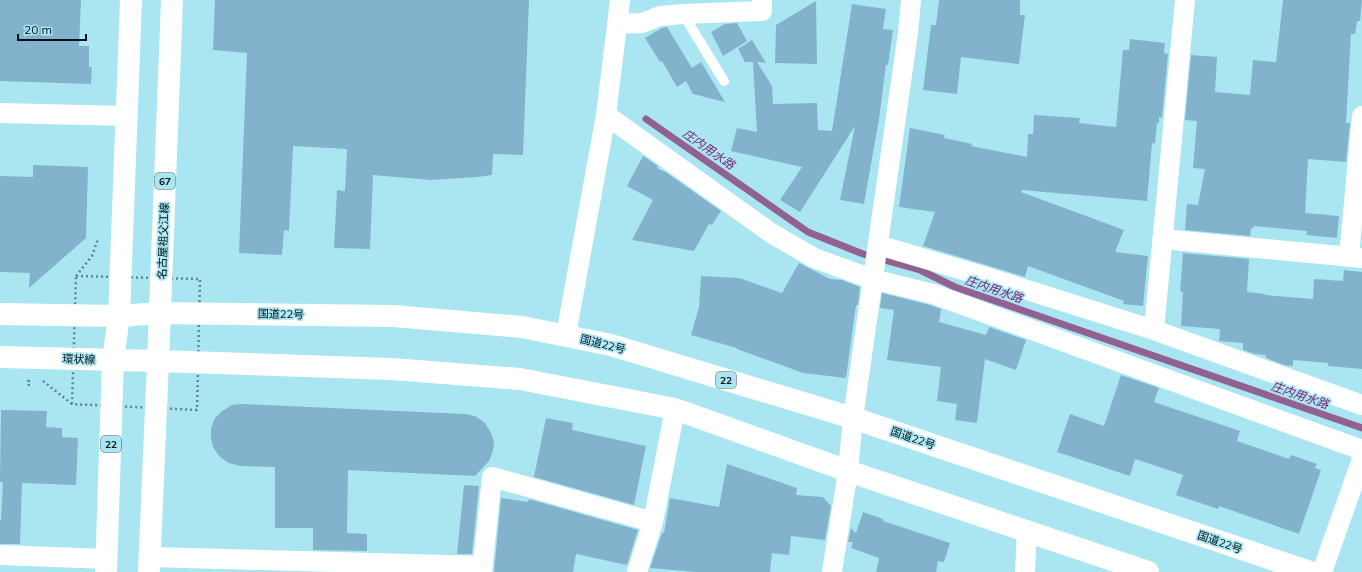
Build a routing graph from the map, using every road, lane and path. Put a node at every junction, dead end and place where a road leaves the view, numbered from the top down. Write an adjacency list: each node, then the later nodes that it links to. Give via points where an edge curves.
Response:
1 (131, 0): 12 (main road)
2 (172, 0): 20 (main road, 名古屋祖父江線 / 67)
3 (620, 0): 8 (street)
4 (762, 0): 7 (street, via 762,11)
5 (912, 0): 16 (street)
6 (1185, 0): 15 (street)
7 (683, 14): 8 (street, via 660,16 642,23); 9 (lane)
8 (617, 24): 11 (street)
9 (724, 81)
10 (0, 113): 12 (street)
11 (606, 115): 19 (street, via 771,233 814,258); 24 (street)
12 (126, 116): 22 (main road)
13 (1362, 116): 17 (street)
14 (98, 239): 18 (path, via 92,256)
15 (1162, 239): 17 (street); 23 (street)
16 (878, 247): 19 (street); 23 (street, via 983,276)
17 (1356, 257)
18 (76, 276)
19 (873, 276): 32 (street); 33 (street, via 933,294)
20 (160, 313): 22 (main road, 国道22号 / 22); 24 (main road, 国道22号 / 22, via 394,316 522,327); 27 (main road, 名古屋祖父江線 / 67)
21 (0, 314): 22 (main road)
22 (119, 316): 26 (main road, 22)
23 (1154, 330): 30 (street)
24 (566, 335): 32 (main road, 国道22号 / 22, via 611,345)
25 (0, 357): 26 (main road, 環状線)
26 (114, 360): 27 (main road, 環状線); 39 (main road, 22)
27 (158, 361): 31 (main road, via 392,369 520,379); 40 (main road)
28 (29, 386): 29 (path, via 28,381 44,381)
29 (72, 404)
30 (1362, 405)
31 (675, 409): 35 (main road); 36 (street)
32 (853, 418): 35 (street); 46 (main road, 国道22号 / 22)
33 (1362, 450)
34 (1362, 459): 47 (street)
35 (848, 471): 37 (main road); 43 (street)
36 (653, 522): 41 (street, via 492,477); 42 (street)
37 (1027, 531): 44 (street); 45 (main road)
38 (0, 555): 39 (street)
39 (106, 565)
40 (150, 565): 41 (street)
41 (482, 569)
42 (637, 572)
43 (832, 572)
44 (1025, 572)
45 (1148, 572)
46 (1310, 572)
47 (1322, 572)

